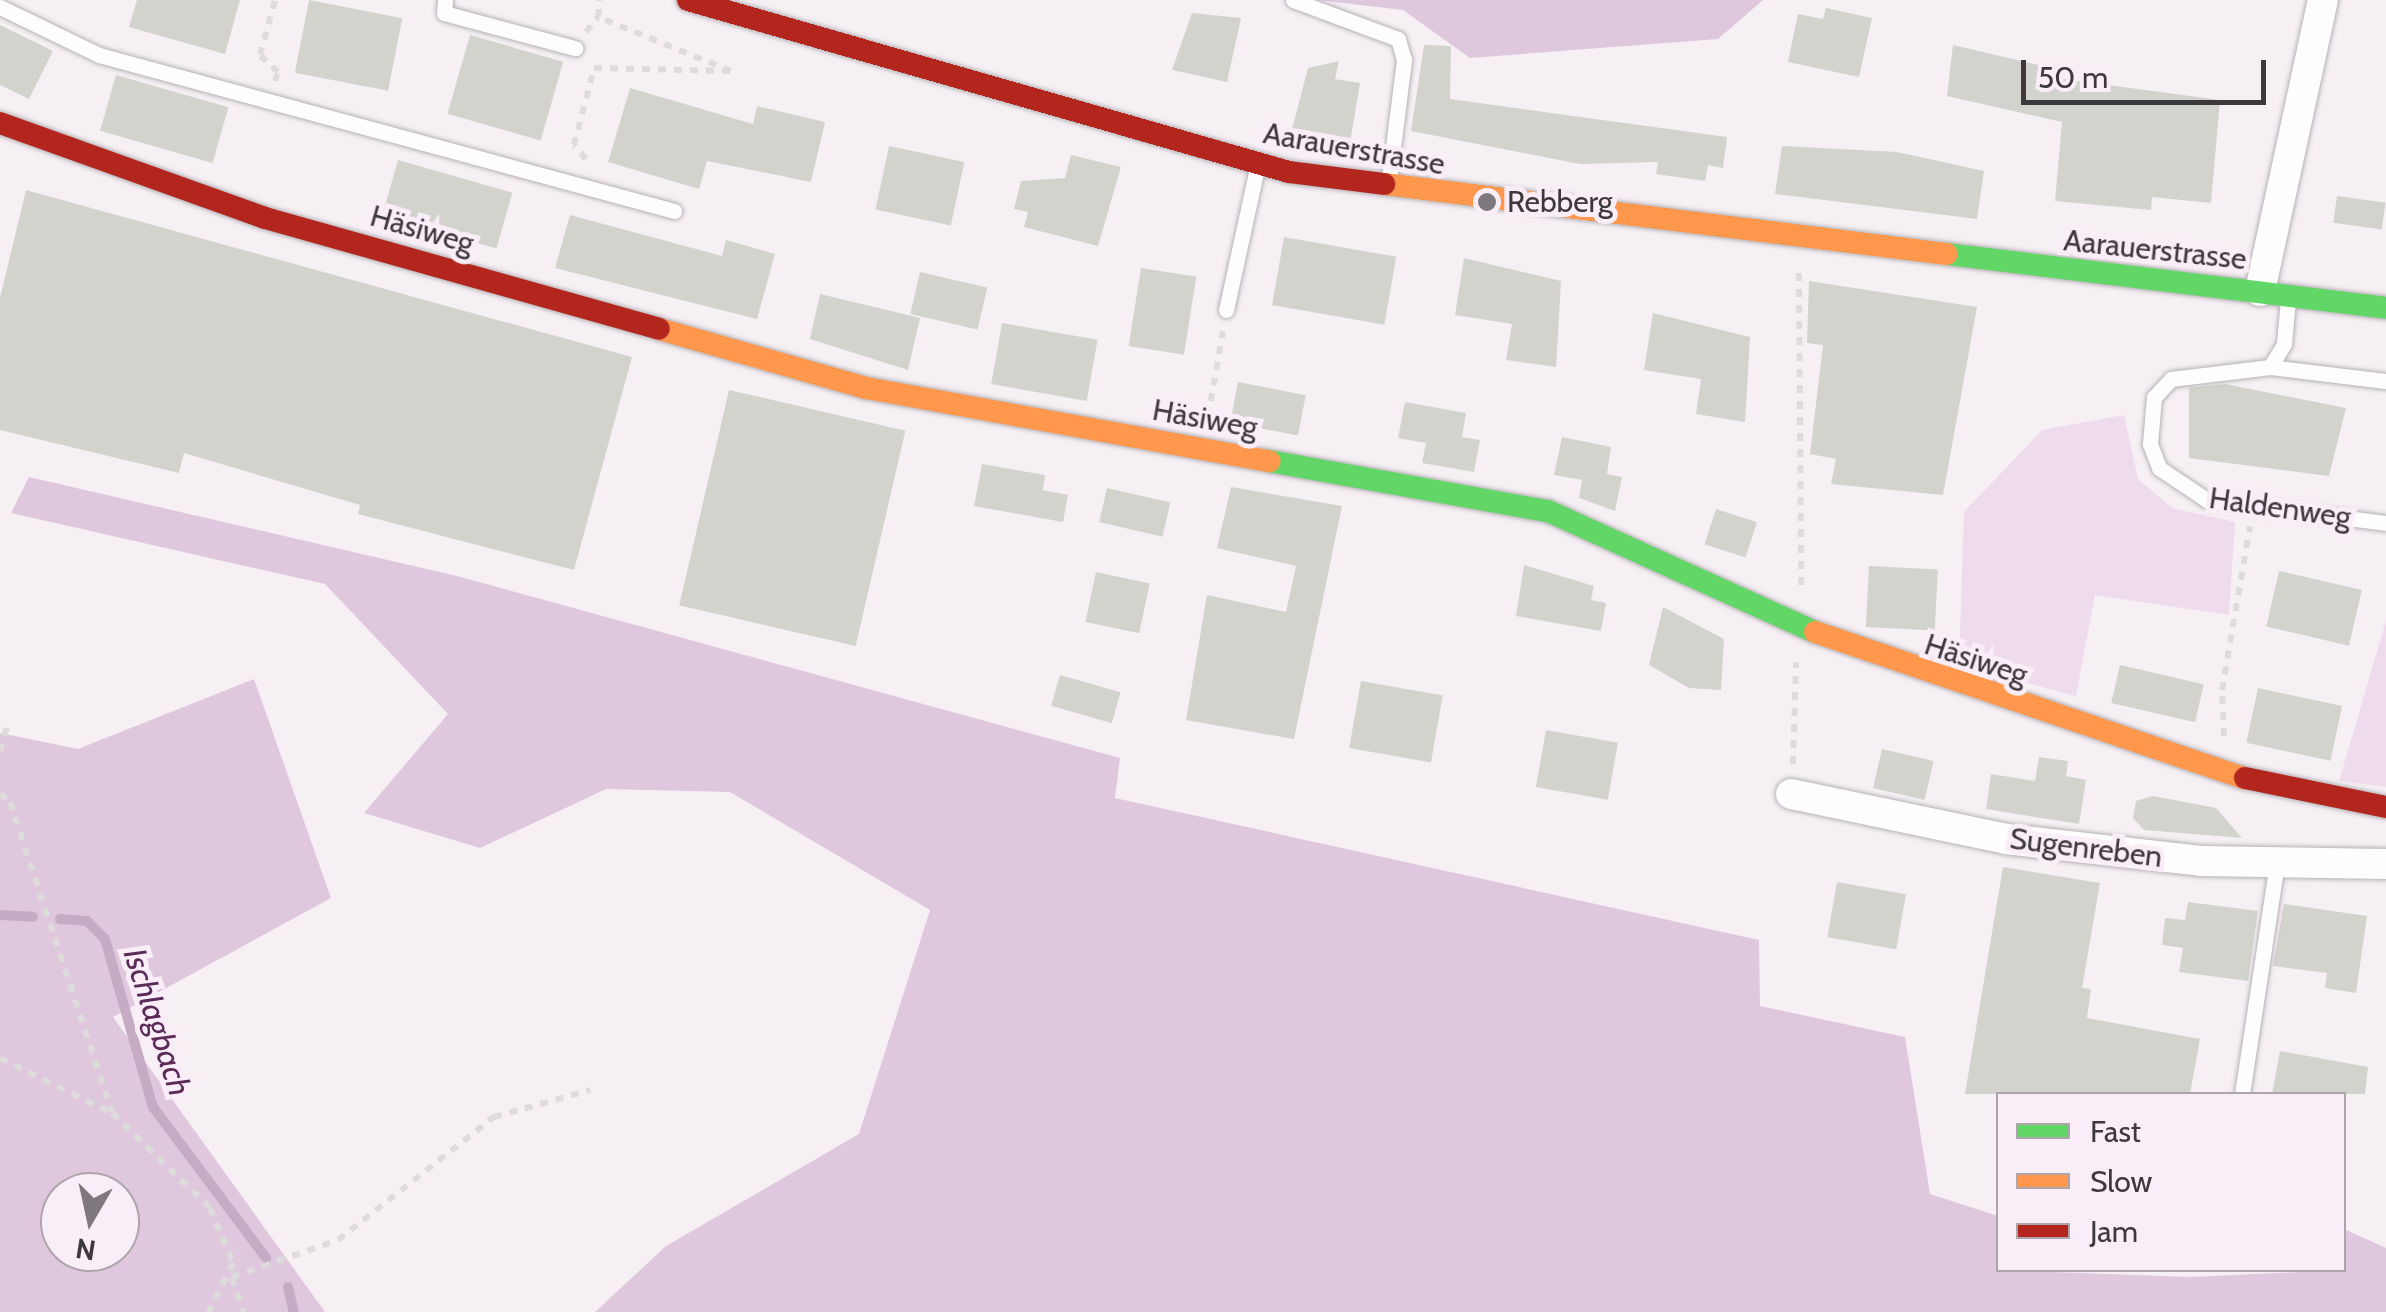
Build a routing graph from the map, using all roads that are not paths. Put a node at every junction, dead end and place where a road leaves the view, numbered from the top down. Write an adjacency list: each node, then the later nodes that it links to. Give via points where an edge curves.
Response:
1 (445, 0): 6 (lane, via 444,13)
2 (688, 0): 8 (street, Aarauerstrasse)
3 (1293, 0): 9 (lane, via 1398,38 1404,60)
4 (2323, 0): 11 (street)
5 (0, 7): 10 (lane, via 99,55)
6 (575, 48)
7 (0, 123): 18 (street, Häsiweg, via 266,218 866,388 1548,511 1874,660 2221,770)
8 (1258, 164): 9 (street, Aarauerstrasse); 13 (lane)
9 (1388, 188): 11 (street, Aarauerstrasse)
10 (674, 211)
11 (2274, 293): 12 (street, Aarauerstrasse); 14 (lane, via 2284,344)
12 (2386, 308)
13 (1226, 310)
14 (2270, 367): 15 (lane); 16 (lane, Haldenweg, via 2171,379 2150,421 2150,444 2174,483 2189,495)
15 (2386, 381)
16 (2386, 523)
17 (1791, 789): 19 (street, Sugenreben, via 2006,839)
18 (2386, 807)
19 (2277, 863): 20 (street, Sugenreben); 21 (lane)
20 (2386, 864)
21 (2242, 1092)

